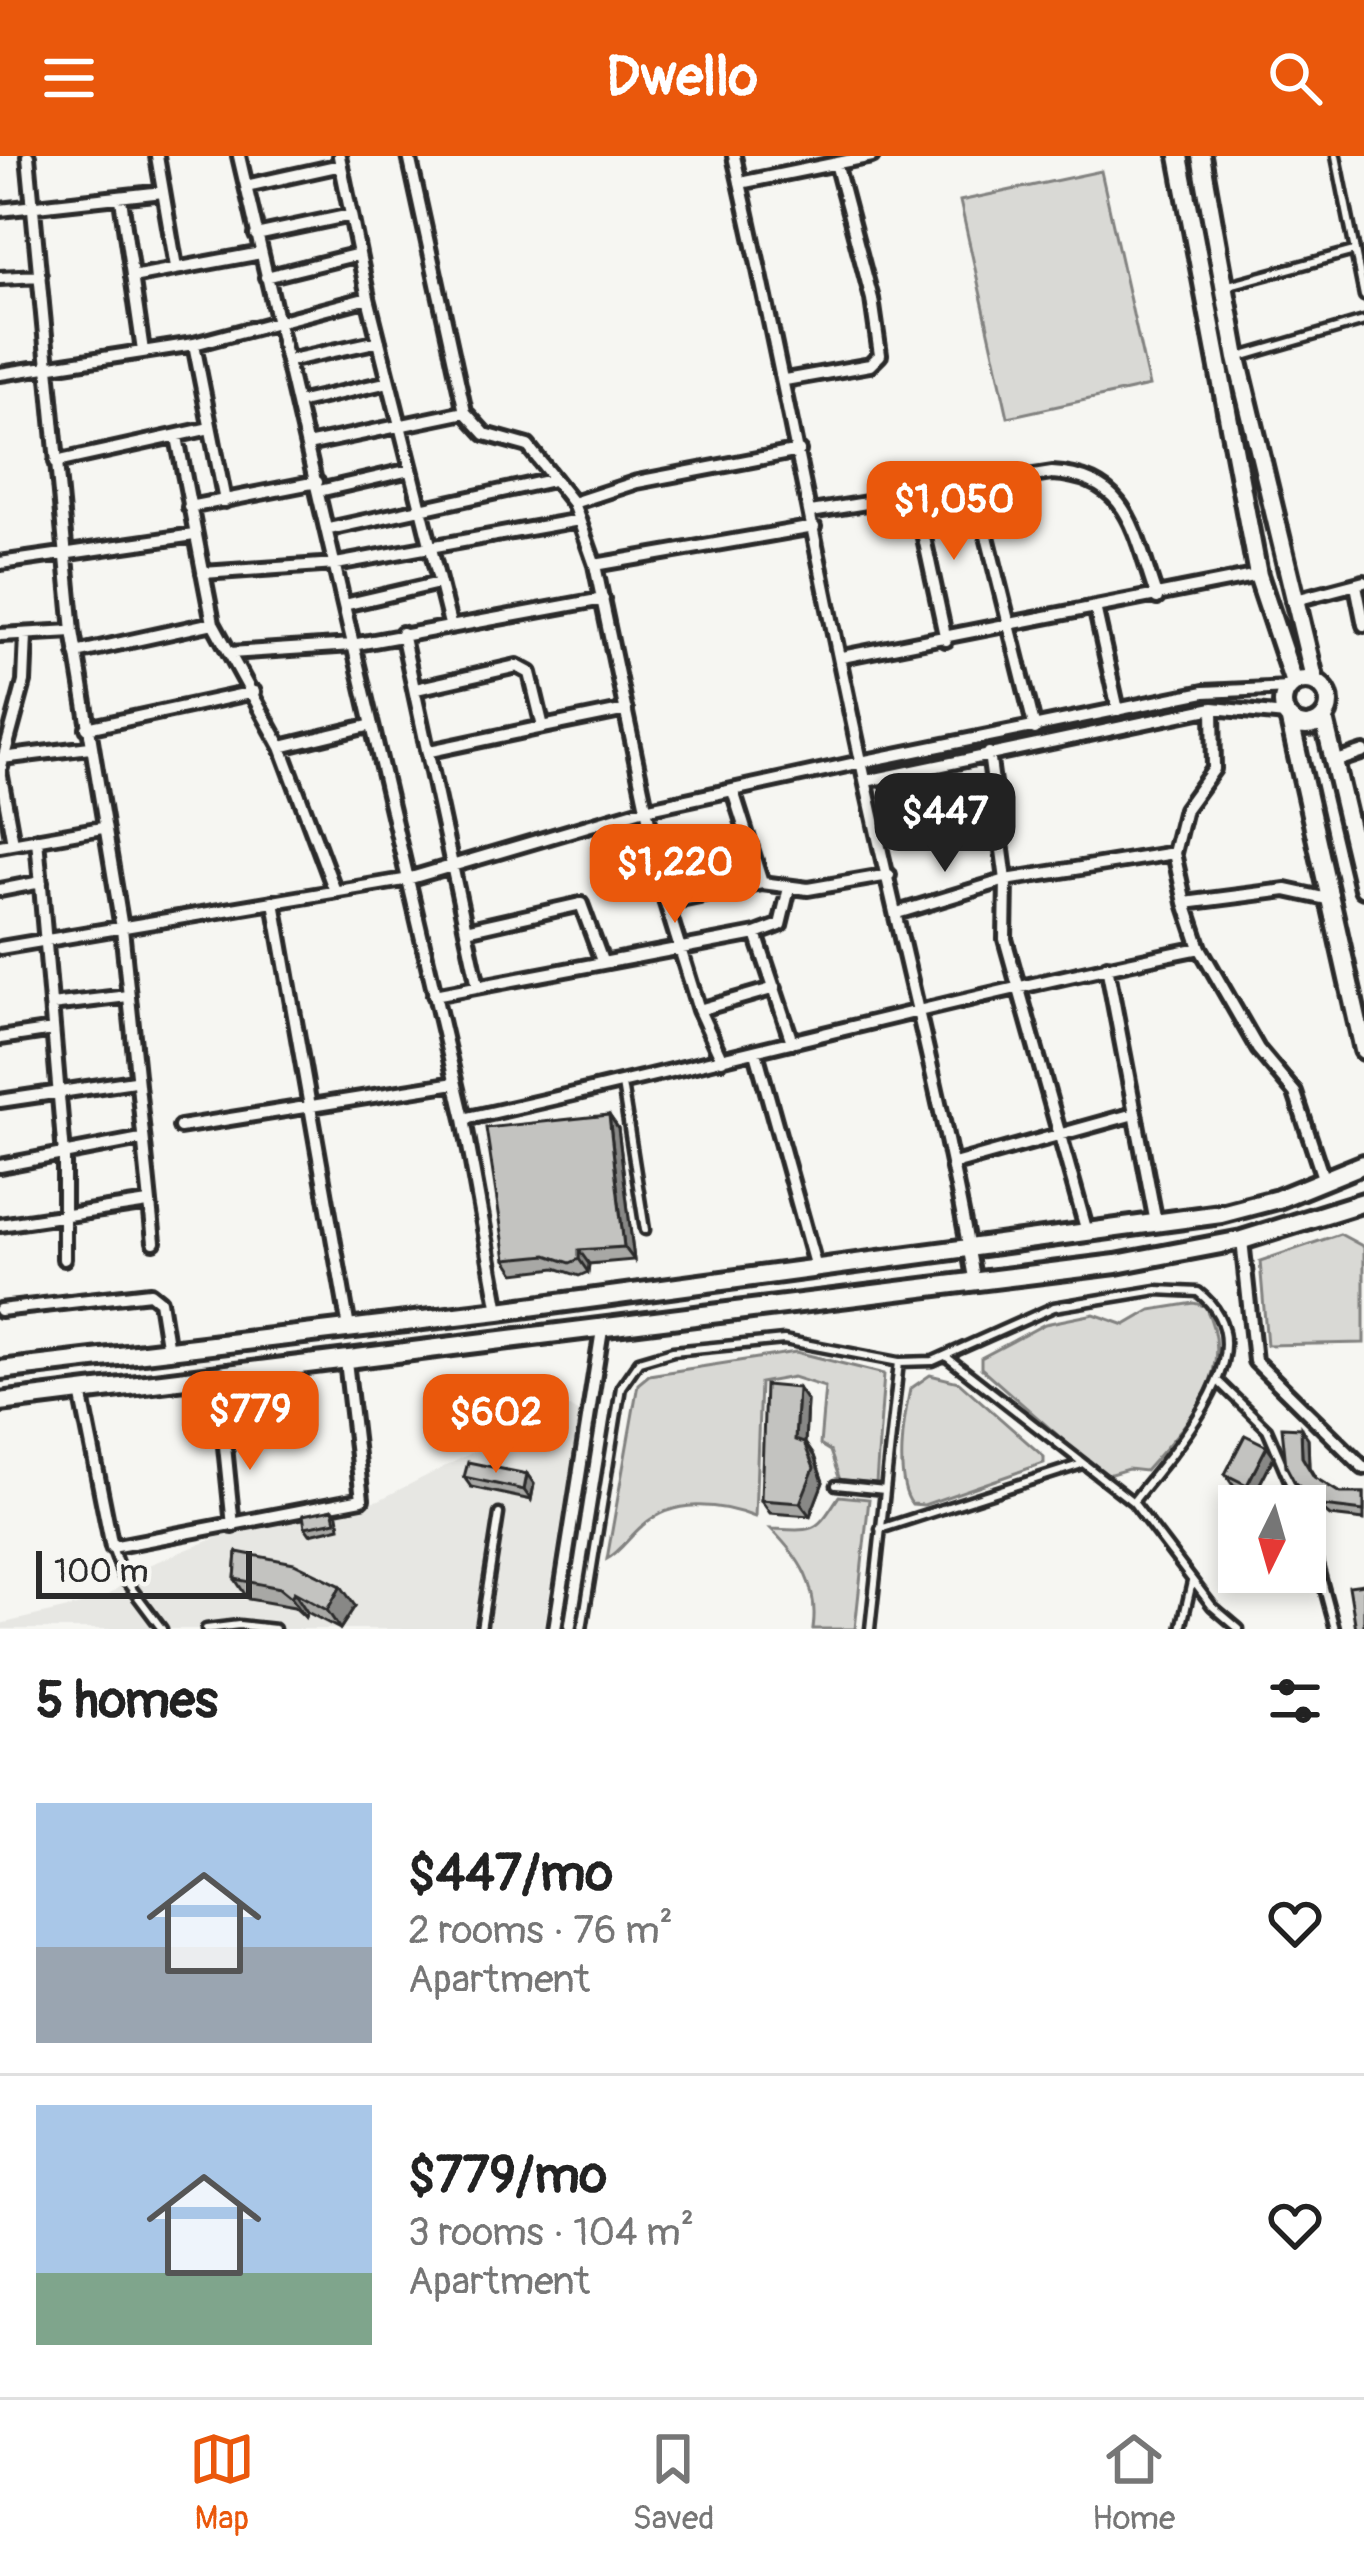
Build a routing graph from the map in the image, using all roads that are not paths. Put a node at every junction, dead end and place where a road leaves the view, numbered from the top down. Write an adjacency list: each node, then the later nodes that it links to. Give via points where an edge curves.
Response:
1 (28, 156): 17 (street)
2 (157, 156): 14 (street)
3 (239, 156): 13 (street)
4 (410, 156): 43 (street)
5 (734, 156): 12 (street)
6 (872, 156): 11 (street)
7 (1179, 156): 70 (main road)
8 (1201, 156): 28 (main road)
9 (1336, 156): 20 (lane)
10 (340, 161): 13 (street); 18 (street)
11 (829, 161): 12 (street); 40 (street, via 872,299 880,355 869,365)
12 (740, 183): 40 (street)
13 (246, 186): 19 (street)
14 (163, 192): 15 (street); 23 (street)
15 (121, 199): 17 (street); 25 (street)
16 (0, 210): 17 (street)
17 (34, 210): 24 (street)
18 (351, 215): 19 (street); 22 (street)
19 (256, 236): 21 (street)
20 (1354, 251): 28 (lane); 29 (lane)
21 (261, 253): 23 (street); 26 (street)
22 (359, 254): 26 (street); 30 (street)
23 (176, 267): 25 (street)
24 (40, 276): 27 (street); 38 (street)
25 (132, 277): 35 (street)
26 (266, 277): 32 (street)
27 (0, 278)
28 (1225, 286): 36 (main road)
29 (1364, 296)
30 (368, 298): 32 (street); 33 (street)
31 (1364, 321): 36 (lane)
32 (278, 324): 34 (street); 37 (street)
33 (379, 341): 37 (street); 41 (street)
34 (194, 344): 35 (street); 45 (street)
35 (143, 351): 38 (street)
36 (1237, 358): 75 (main road)
37 (287, 361): 42 (street)
38 (47, 368): 39 (street); 49 (street)
39 (0, 374)
40 (785, 380): 48 (street)
41 (389, 382): 42 (street); 44 (street)
42 (297, 403): 47 (street)
43 (465, 412): 44 (street); 51 (street, via 484,434 528,446)
44 (400, 427): 47 (street); 50 (street)
45 (210, 428): 46 (street); 55 (street)
46 (178, 437): 49 (street); 57 (street)
47 (307, 446): 53 (street)
48 (800, 451): 56 (street, via 637,482); 59 (street)
49 (56, 462): 65 (street)
50 (410, 470): 53 (street); 58 (street)
51 (552, 479): 56 (street); 58 (street)
52 (974, 484): 54 (street); 73 (street, via 1052,473 1102,484 1125,509); 81 (street)
53 (318, 486): 55 (street); 62 (street)
54 (915, 496): 59 (street); 86 (street)
55 (225, 501): 57 (street)
56 (573, 503): 60 (street)
57 (189, 507): 63 (street)
58 (420, 510): 62 (street); 64 (street)
59 (811, 512): 61 (street)
60 (579, 520): 64 (street); 68 (street)
61 (814, 526): 68 (street); 90 (street)
62 (329, 529): 67 (street)
63 (194, 535): 65 (street); 69 (street)
64 (430, 549): 67 (street); 71 (street)
65 (65, 552): 66 (street); 82 (street)
66 (0, 563)
67 (336, 564): 69 (street); 76 (street)
68 (595, 565): 74 (street)
69 (202, 574): 78 (street)
70 (1258, 575): 73 (street); 92 (main road)
71 (439, 583): 76 (street); 79 (street)
72 (1360, 583): 75 (street); 80 (street)
73 (1157, 598): 77 (street)
74 (603, 599): 79 (street); 96 (street)
75 (1292, 601): 91 (main road)
76 (344, 605): 87 (street)
77 (1096, 611): 81 (street); 97 (street)
78 (213, 623): 88 (street); 89 (street)
79 (450, 624): 83 (street)
80 (1364, 625)
81 (1011, 628): 86 (street); 103 (street)
82 (73, 632): 85 (street); 88 (street)
83 (402, 633): 87 (street); 93 (street)
84 (0, 635): 85 (street)
85 (26, 635): 111 (street, via 21,698)
86 (946, 640): 90 (street)
87 (352, 645): 89 (street); 100 (street)
88 (76, 652): 102 (street)
89 (230, 652): 94 (street)
90 (842, 657): 110 (street)
91 (1316, 682): 92 (main road); 99 (main road, via 1329,698)
92 (1291, 685): 97 (street); 98 (main road, via 1283,701)
93 (416, 689): 101 (street, via 522,667); 106 (street)
94 (254, 692): 102 (street); 105 (street)
95 (1213, 708): 98 (street); 108 (street); 118 (street, via 1214,769 1185,809)
96 (626, 710): 101 (street); 114 (street)
97 (1118, 710): 103 (street)
98 (1288, 718): 99 (main road, via 1311,726); 129 (main road)
99 (1324, 718): 109 (main road)
100 (368, 726): 105 (street); 121 (street)
101 (544, 727): 106 (street)
102 (87, 728): 104 (street)
103 (1035, 729): 110 (street)
104 (90, 747): 111 (street); 115 (street)
105 (281, 747): 128 (street)
106 (430, 751): 119 (street)
107 (1364, 752): 109 (street)
108 (989, 753): 112 (street); 122 (street)
109 (1337, 761): 126 (main road)
110 (861, 762): 112 (street); 113 (street)
111 (1, 767): 117 (street)
112 (866, 781): 120 (street)
113 (733, 791): 114 (street); 124 (street)
114 (645, 809): 119 (street); 131 (street)
115 (102, 828): 116 (street); 134 (street)
116 (38, 839): 117 (street); 123 (street)
117 (6, 844)
118 (1174, 853): 122 (street); 132 (street)
119 (452, 866): 121 (street); 135 (street)
120 (889, 875): 125 (street); 133 (street)
121 (404, 880): 128 (street); 146 (street)
122 (1006, 880): 133 (street); 143 (street, via 1005,939)
123 (41, 882): 127 (street); 137 (street)
124 (762, 883): 125 (street); 131 (street)
125 (789, 888): 136 (street, via 780,925)
126 (1364, 888)
127 (0, 890)
128 (334, 891): 130 (street)
129 (1332, 900): 132 (street, via 1286,890); 154 (main road)
130 (274, 902): 134 (street); 162 (street)
131 (666, 903): 140 (street)
132 (1185, 904): 139 (street)
133 (897, 913): 149 (street)
134 (122, 928): 137 (street); 147 (street)
135 (466, 930): 141 (street, via 581,904); 144 (street)
136 (756, 934): 140 (street); 145 (street)
137 (48, 940): 138 (street); 148 (street)
138 (0, 948)
139 (1201, 948): 142 (street); 172 (street, via 1258,1049 1294,1093)
140 (679, 949): 141 (street); 150 (street)
141 (602, 961): 144 (street)
142 (1107, 966): 143 (street); 163 (street)
143 (1018, 985): 149 (street); 166 (street)
144 (478, 986): 146 (street)
145 (775, 988): 150 (street); 153 (street)
146 (434, 995): 158 (street)
147 (128, 996): 148 (street); 157 (street)
148 (51, 1005): 151 (street)
149 (921, 1006): 153 (street); 169 (street)
150 (699, 1010): 156 (street)
151 (53, 1030): 152 (street); 160 (street)
152 (0, 1038)
153 (792, 1042): 155 (street)
154 (1364, 1050)
155 (756, 1052): 156 (street); 184 (street)
156 (722, 1060): 159 (street)
157 (134, 1082): 160 (street); 167 (street)
158 (455, 1083): 162 (street); 164 (street)
159 (622, 1084): 164 (street); 178 (lane)
160 (59, 1091): 161 (street); 168 (street)
161 (0, 1101)
162 (312, 1105): 165 (street); 188 (street)
163 (1134, 1114): 166 (street); 176 (street)
164 (464, 1118): 187 (street)
165 (180, 1127)
166 (1061, 1137): 169 (street); 179 (street)
167 (141, 1138): 168 (street); 174 (street)
168 (64, 1155): 171 (street); 175 (street)
169 (954, 1164): 182 (street)
170 (1364, 1164): 172 (main road)
171 (0, 1166)
172 (1324, 1181): 176 (main road, via 1221,1214)
173 (1364, 1202): 180 (main road)
174 (148, 1203): 175 (street); 181 (street)
175 (64, 1214): 177 (street); 183 (street)
176 (1156, 1223): 179 (main road)
177 (0, 1225)
178 (645, 1230)
179 (1087, 1232): 182 (main road)
180 (1242, 1240): 185 (main road); 204 (street, via 1256,1361)
181 (154, 1241)
182 (969, 1246): 184 (main road); 185 (street)
183 (64, 1259)
184 (816, 1268): 187 (main road)
185 (975, 1285): 189 (main road)
186 (0, 1310): 191 (street, via 151,1293 160,1300)
187 (499, 1311): 188 (main road)
188 (349, 1328): 190 (main road)
189 (602, 1330): 193 (main road); 219 (street)
190 (248, 1342): 191 (main road); 197 (main road)
191 (168, 1351): 195 (main road)
192 (948, 1358): 194 (lane); 199 (lane, via 1054,1307 1180,1289 1198,1292 1220,1317); 203 (lane)
193 (346, 1361): 197 (main road); 210 (street, via 362,1499)
194 (899, 1362): 207 (lane); 220 (lane, via 784,1340 639,1361 621,1387)
195 (34, 1366): 196 (main road); 201 (main road)
196 (0, 1370)
197 (252, 1373): 198 (main road)
198 (218, 1376): 200 (main road); 210 (street)
199 (1220, 1383): 206 (lane, via 1267,1429); 208 (lane)
200 (81, 1392): 201 (main road); 212 (street)
201 (39, 1396): 202 (main road)
202 (0, 1402)
203 (1079, 1466): 208 (lane); 211 (lane)
204 (1364, 1468)
205 (836, 1485): 207 (lane)
206 (1291, 1485)
207 (885, 1490): 211 (lane)
208 (1132, 1502): 213 (lane)
209 (499, 1514): 218 (lane)
210 (233, 1526): 212 (street)
211 (880, 1529): 221 (lane)
212 (112, 1547): 215 (lane, via 123,1577)
213 (1192, 1582): 222 (lane); 223 (lane)
214 (1325, 1593): 224 (lane)
215 (162, 1629)
216 (206, 1629): 217 (lane)
217 (275, 1629)
218 (481, 1629)
219 (555, 1629)
220 (582, 1629)
221 (869, 1629)
222 (1181, 1629)
223 (1239, 1629)
224 (1335, 1629)

